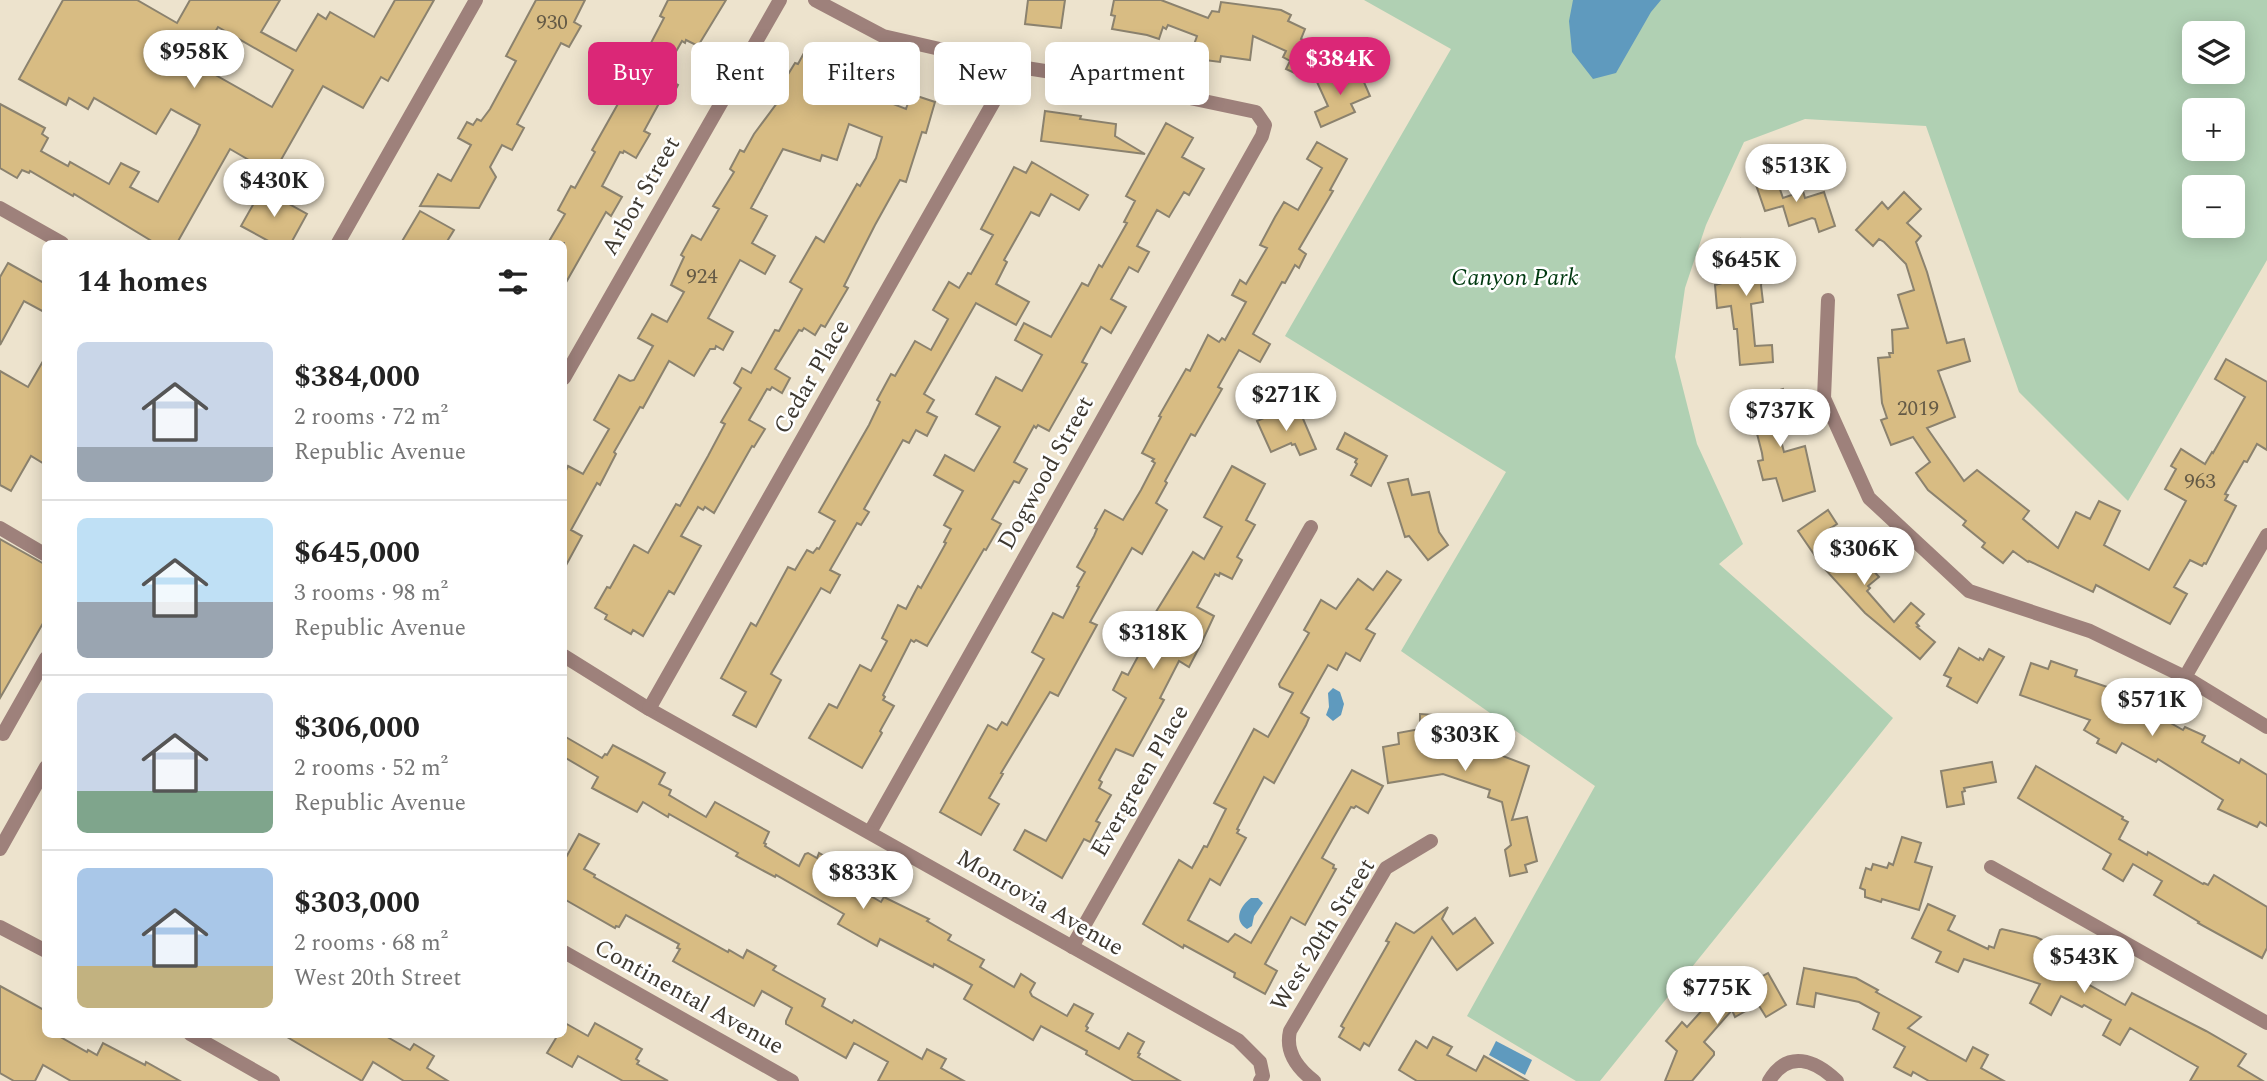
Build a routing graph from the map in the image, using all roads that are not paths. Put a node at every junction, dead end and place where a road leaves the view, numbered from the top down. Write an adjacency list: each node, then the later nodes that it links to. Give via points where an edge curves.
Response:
1 (476, 0): 9 (street)
2 (780, 0): 11 (street, Arbor Street)
3 (815, 0): 4 (street, via 883,36)
4 (934, 48)
5 (1031, 69): 25 (street, Dogwood Street, via 1256,112 1265,125)
6 (992, 105): 21 (street, Cedar Place)
7 (0, 208): 8 (street)
8 (57, 240)
9 (340, 240)
10 (1828, 300): 18 (street, via 1824,397 1870,498 1969,591 2090,631)
11 (567, 373)
12 (1311, 527): 30 (street, Evergreen Place)
13 (0, 528): 15 (street)
14 (2267, 535): 18 (street)
15 (42, 553)
16 (567, 658): 21 (street, Monrovia Avenue)
17 (42, 665): 19 (street)
18 (2185, 677): 22 (street)
19 (32, 684): 20 (street); 23 (street, via 3,734)
20 (42, 689)
21 (649, 709): 25 (street, Monrovia Avenue)
22 (2267, 727)
23 (0, 732)
24 (42, 774): 27 (street)
25 (870, 832): 30 (street, Monrovia Avenue)
26 (1431, 841): 38 (street, West 20th Street, via 1386,868 1290,1031 1293,1057)
27 (0, 849)
28 (1991, 867): 33 (street)
29 (0, 927): 31 (street)
30 (1072, 947): 35 (street, Monrovia Avenue, via 1238,1041 1260,1062)
31 (42, 949)
32 (567, 954): 37 (street, Continental Avenue)
33 (2267, 1023)
34 (197, 1038): 36 (street)
35 (1261, 1079)
36 (272, 1081)
37 (792, 1081)
38 (1314, 1081)
39 (1769, 1081): 40 (street, via 1792,1060 1818,1066)
40 (1838, 1081)

